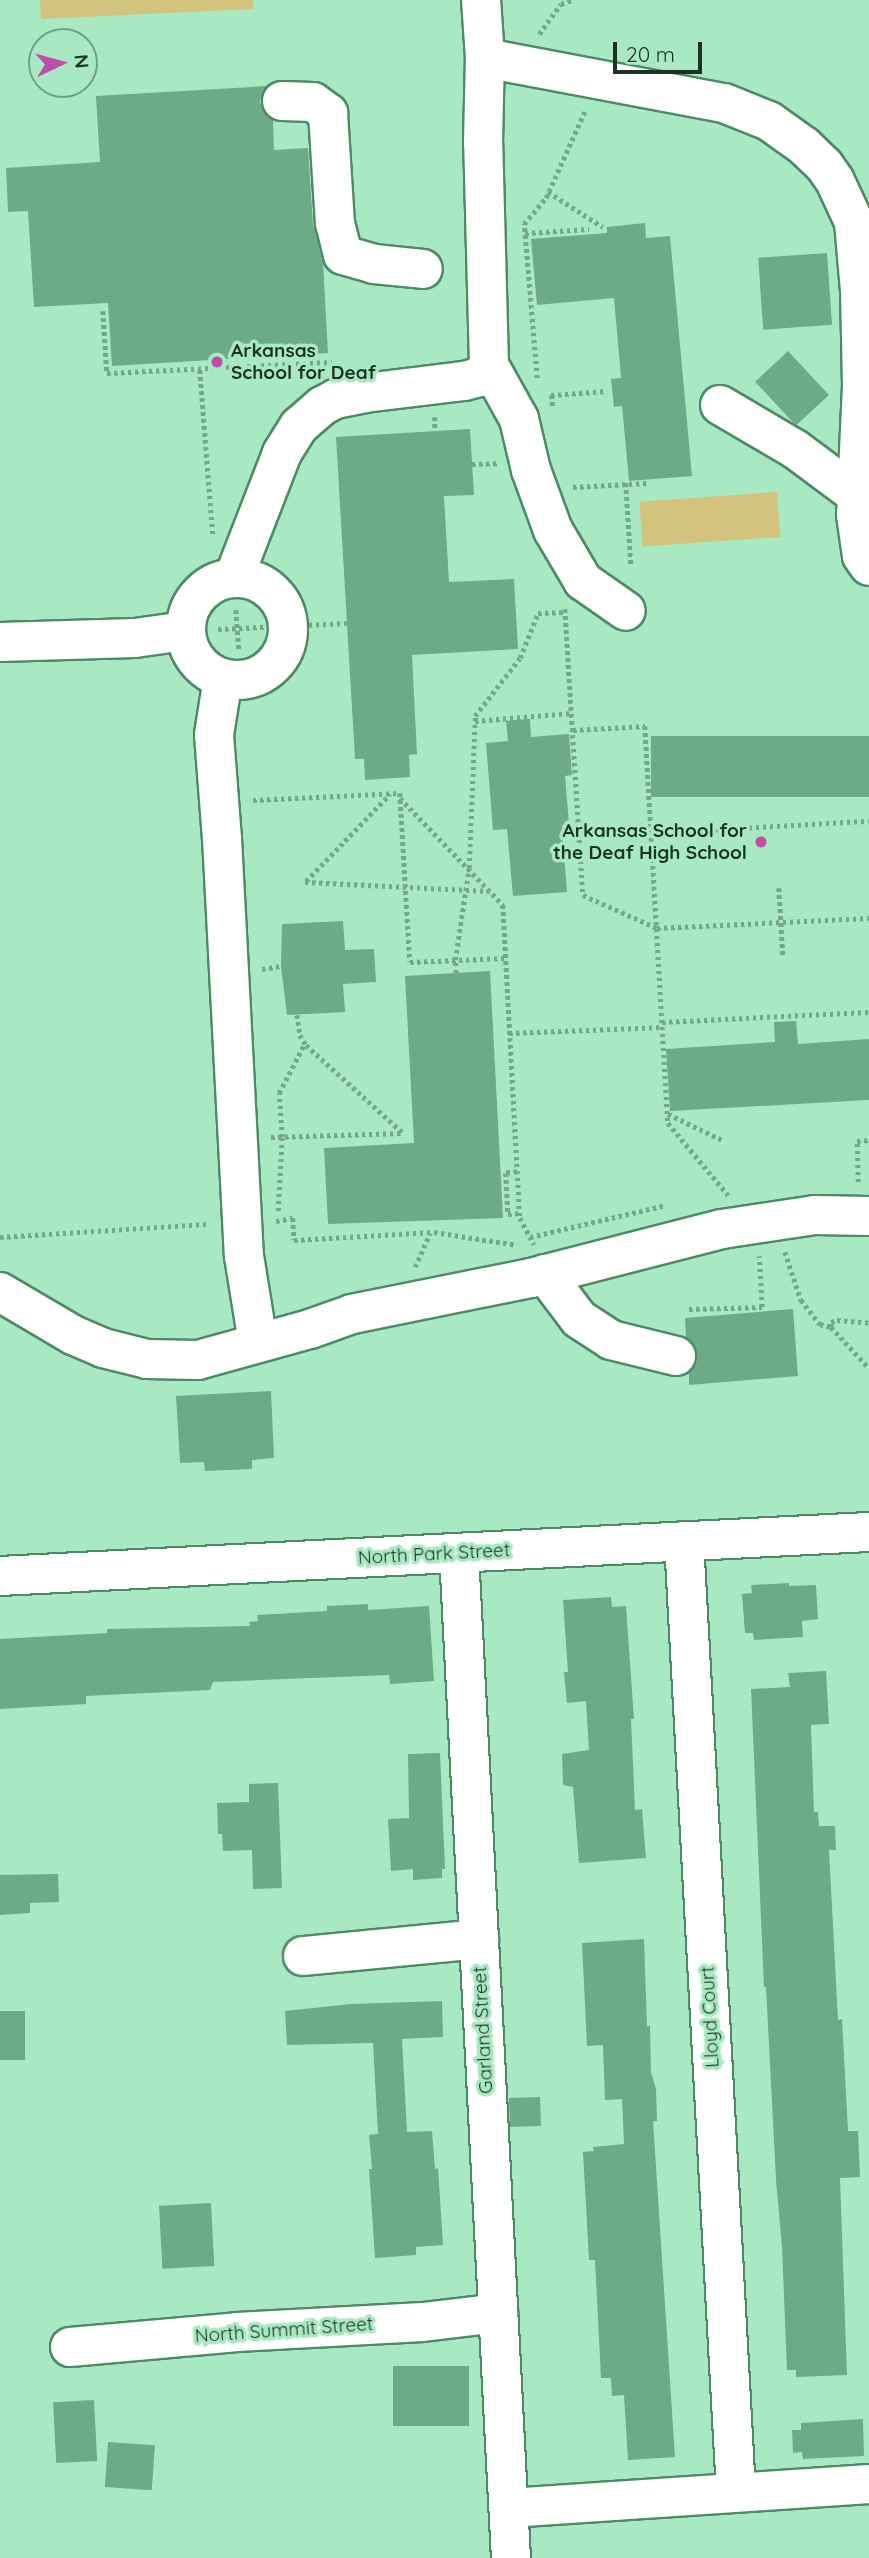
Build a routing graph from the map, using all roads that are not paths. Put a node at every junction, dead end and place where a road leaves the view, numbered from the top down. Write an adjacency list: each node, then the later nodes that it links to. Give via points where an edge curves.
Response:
1 (481, 0): 2 (street)
2 (485, 58): 5 (street); 6 (street, via 724,103 769,121 804,146 835,181 853,222)
3 (282, 102): 4 (street, via 313,102 328,113 335,223 343,255 374,264)
4 (423, 269)
5 (489, 365): 10 (street, via 480,377 365,393 335,399 322,407 299,426 282,453); 11 (street, via 519,419 531,470 554,530 583,581)
6 (865, 385): 8 (street)
7 (720, 405): 8 (street, via 795,449)
8 (857, 495): 9 (street, via 862,556)
9 (869, 566)
10 (226, 579): 12 (street, via 203,589 193,601); 14 (street, via 250,579 265,586 276,597 288,626 286,641 272,666 260,674)
11 (626, 611)
12 (186, 631): 13 (street, via 135,638); 14 (street, via 197,661 208,671)
13 (0, 642)
14 (232, 679): 18 (street, via 214,735 244,1256)
15 (869, 1216): 16 (street, via 815,1215 755,1222)
16 (545, 1274): 18 (street, via 352,1314); 19 (street, via 579,1319 611,1340)
17 (0, 1292): 18 (street, via 73,1335 147,1359 198,1360)
18 (258, 1342)
19 (676, 1356)
20 (869, 1532): 21 (street, North Park Street)
21 (684, 1541): 22 (street, North Park Street); 29 (street, Lloyd Court)
22 (459, 1553): 23 (street, North Park Street); 24 (street, Garland Street)
23 (0, 1576)
24 (479, 1939): 25 (street); 26 (street, Garland Street)
25 (303, 1956)
26 (498, 2313): 27 (street, North Summit Street); 30 (street, Garland Street)
27 (70, 2347)
28 (869, 2484): 29 (street)
29 (736, 2493): 30 (street)
30 (509, 2508): 31 (street, Garland Street)
31 (511, 2558)

